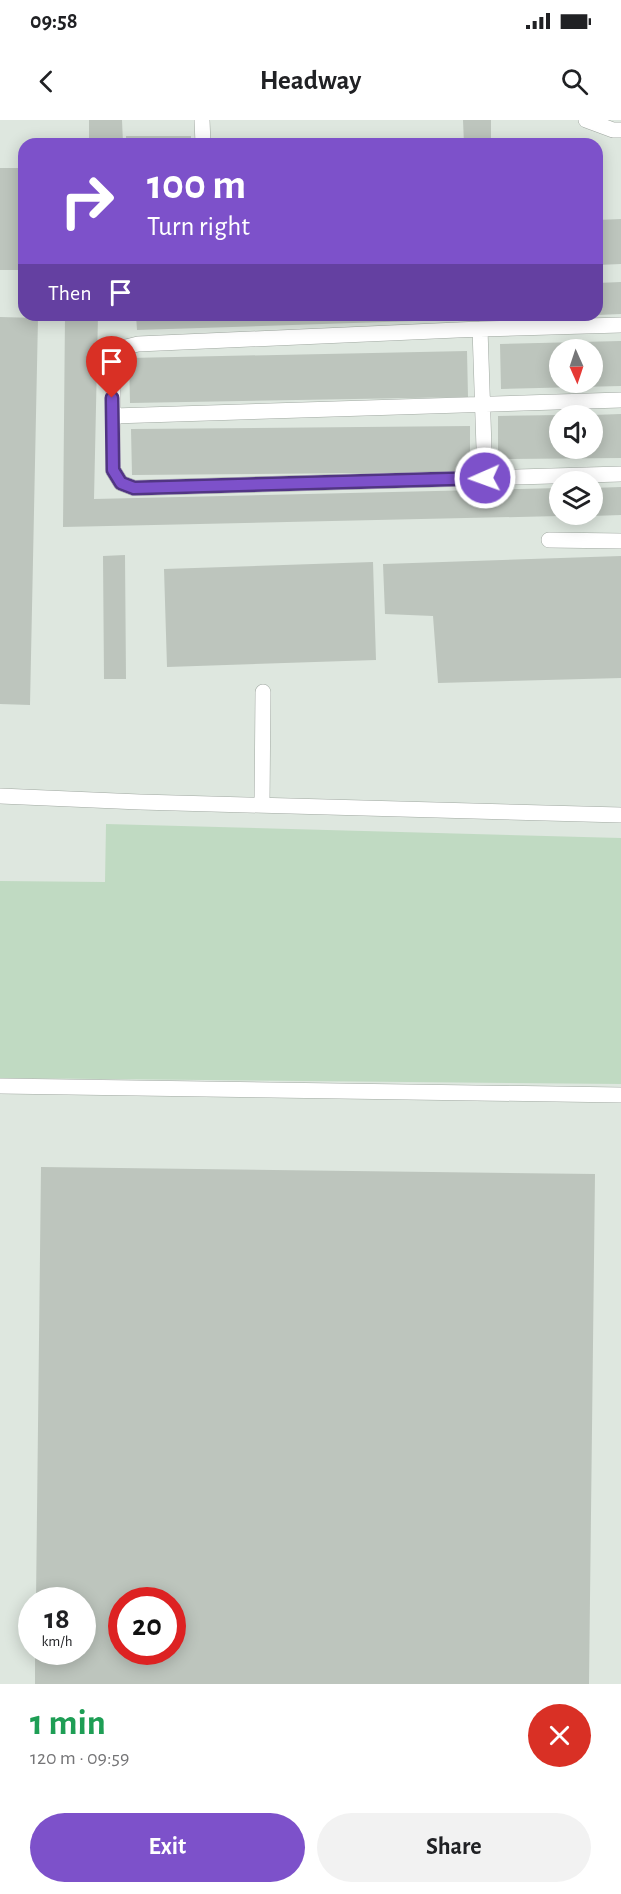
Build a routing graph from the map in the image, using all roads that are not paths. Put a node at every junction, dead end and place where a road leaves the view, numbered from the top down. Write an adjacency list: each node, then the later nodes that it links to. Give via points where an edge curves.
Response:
1 (202, 120): 4 (lane)
2 (586, 120): 3 (lane)
3 (621, 130)
4 (203, 138)
5 (621, 325): 6 (lane)
6 (480, 329): 8 (lane); 9 (lane, via 138,344 122,348 113,360)
7 (621, 400): 8 (lane)
8 (483, 404): 9 (lane); 11 (lane)
9 (112, 416): 11 (lane, via 113,470 121,483 134,488)
10 (621, 474): 11 (lane)
11 (485, 478)
12 (549, 540): 13 (lane)
13 (621, 541)
14 (263, 692): 16 (lane)
15 (0, 796): 16 (lane)
16 (262, 805): 17 (lane)
17 (621, 815)
18 (0, 1086): 19 (lane)
19 (621, 1095)

